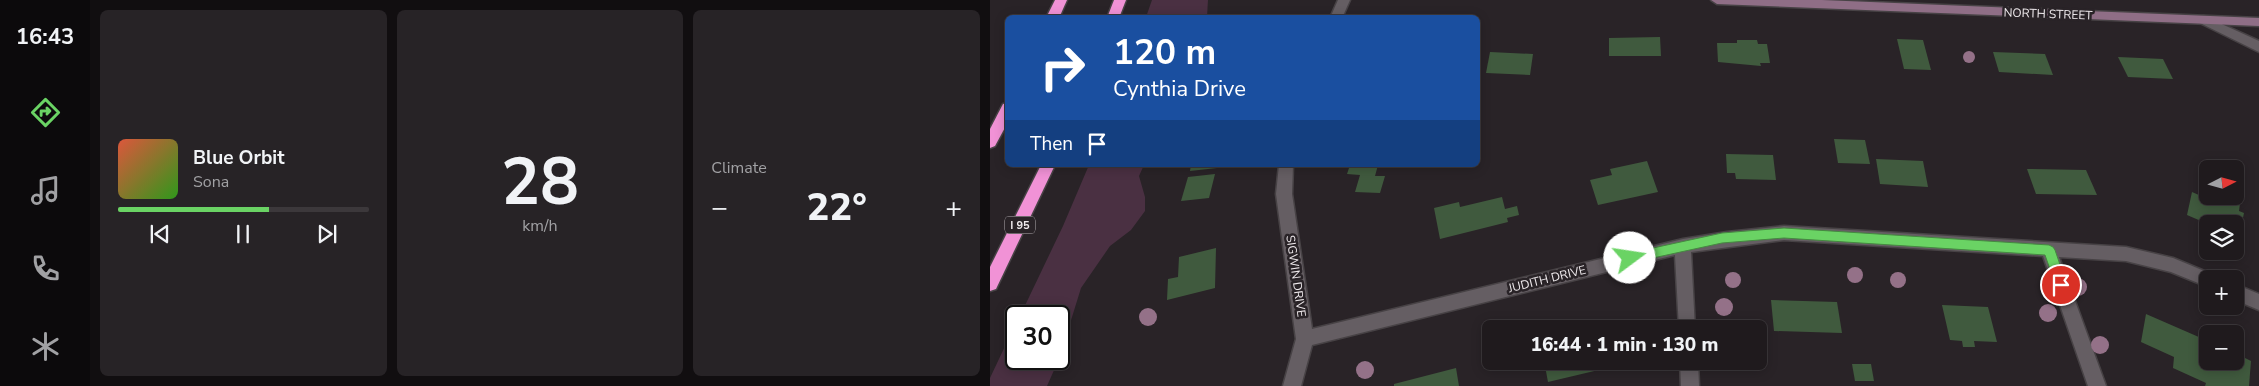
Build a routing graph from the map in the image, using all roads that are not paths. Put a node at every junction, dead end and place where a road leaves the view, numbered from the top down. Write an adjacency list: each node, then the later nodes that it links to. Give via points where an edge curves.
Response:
1 (1060, 0): 5 (highway)
2 (1120, 0): 6 (highway)
3 (1344, 0): 7 (street)
4 (1717, 0): 8 (main road, NORTH STREET)
5 (1053, 15)
6 (1114, 15)
7 (1337, 15)
8 (2204, 20): 9 (main road, NORTH STREET); 10 (street)
9 (2259, 22)
10 (2259, 47)
11 (1005, 114): 12 (highway)
12 (990, 142)
13 (1047, 167): 18 (highway, I 95)
14 (1286, 167): 22 (street, SIGWIN DRIVE, via 1284,194)
15 (1683, 246): 16 (street, JUDITH DRIVE, via 1722,238 1784,233); 21 (street); 22 (street, JUDITH DRIVE)
16 (2049, 250): 17 (street, JUDITH DRIVE, via 2126,254 2173,265); 26 (street)
17 (2199, 276)
18 (990, 284)
19 (2244, 296): 20 (street)
20 (2259, 302)
21 (1687, 320)
22 (1305, 340): 24 (street, SIGWIN DRIVE)
23 (1689, 370): 25 (street)
24 (1292, 386)
25 (1690, 386)
26 (2097, 386)

